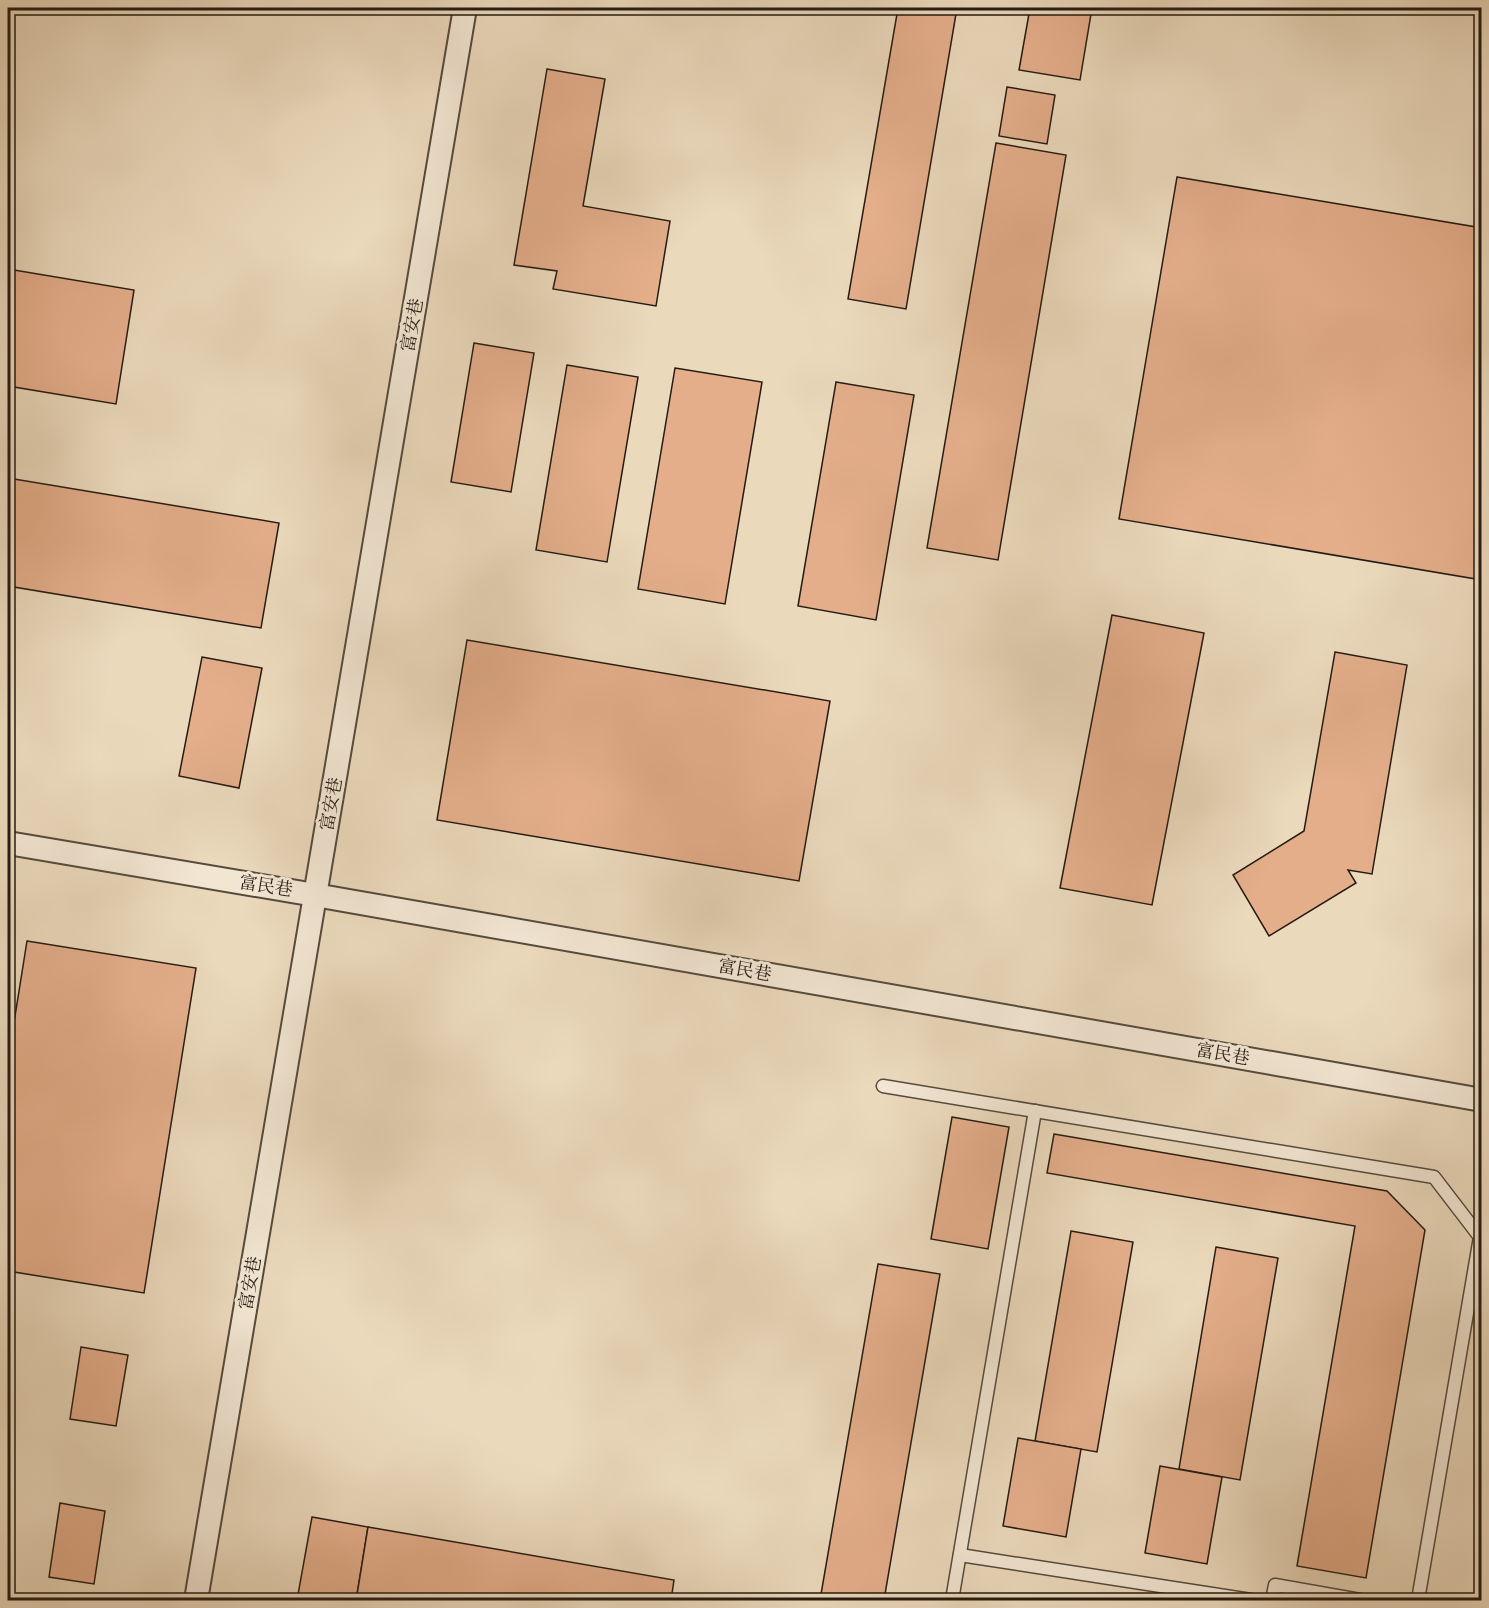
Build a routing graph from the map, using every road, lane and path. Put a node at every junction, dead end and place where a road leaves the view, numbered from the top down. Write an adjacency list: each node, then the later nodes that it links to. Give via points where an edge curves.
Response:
1 (465, 8): 3 (street, 富安巷)
2 (8, 843): 3 (street, 富民巷)
3 (315, 895): 5 (street, 富民巷); 8 (street, 富安巷)
4 (883, 1086): 6 (lane)
5 (1482, 1100)
6 (1035, 1111): 7 (lane); 13 (lane, via 1434,1177 1480,1237)
7 (960, 1555): 9 (lane); 10 (lane)
8 (196, 1600)
9 (952, 1600)
10 (1251, 1600)
11 (1272, 1600): 12 (lane, via 1275,1585)
12 (1360, 1600)
13 (1418, 1600)

